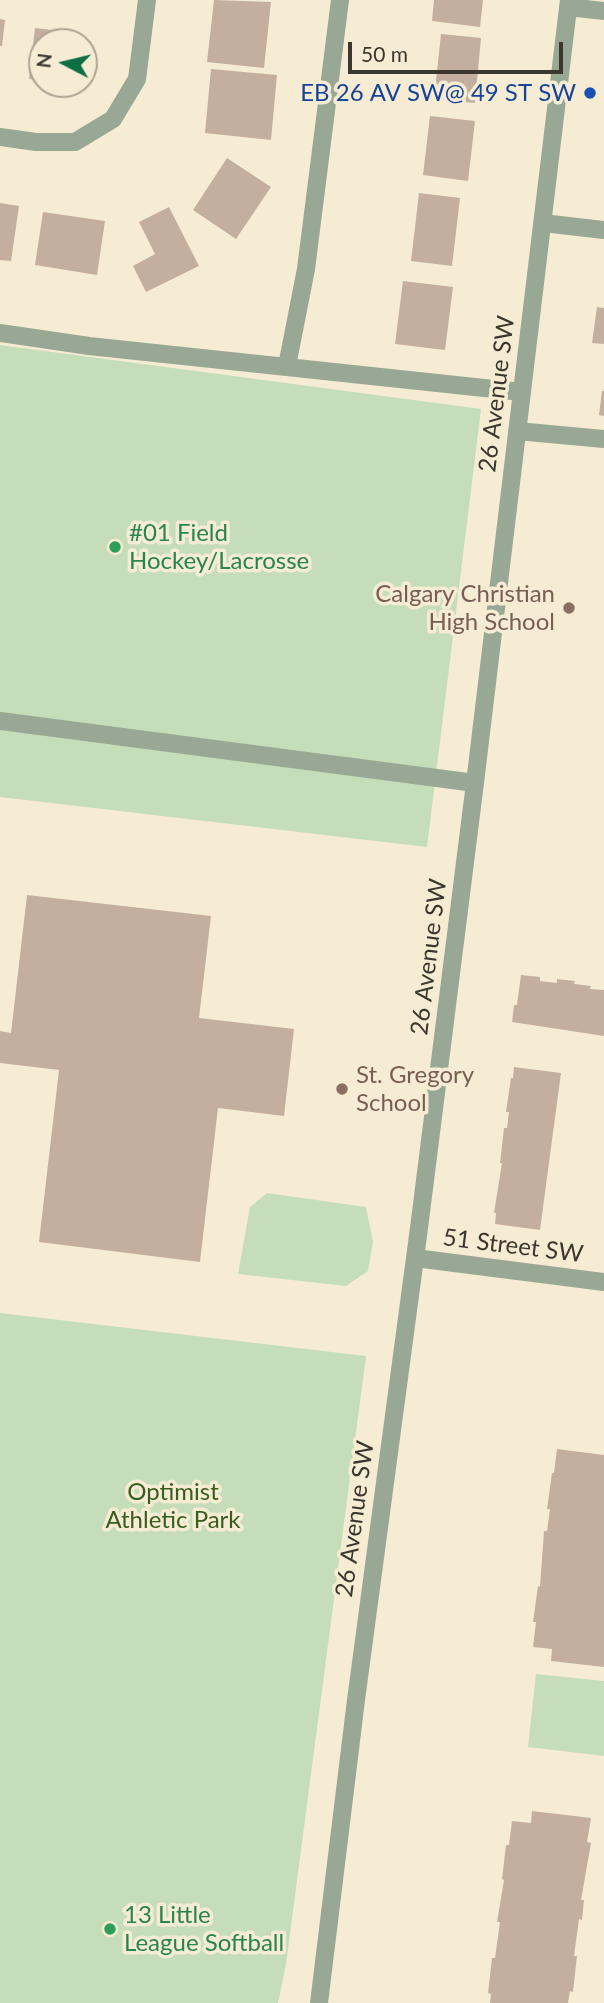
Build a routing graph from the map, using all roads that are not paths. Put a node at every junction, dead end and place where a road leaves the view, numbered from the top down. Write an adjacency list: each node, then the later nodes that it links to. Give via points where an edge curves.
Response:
1 (147, 0): 5 (street, via 137,79 113,119 75,142)
2 (340, 0): 9 (street, via 306,270)
3 (568, 4): 4 (street); 6 (street, 26 Avenue SW)
4 (604, 11)
5 (0, 137)
6 (543, 223): 7 (street); 10 (street, 26 Avenue SW)
7 (604, 230)
8 (0, 333): 9 (street)
9 (287, 366): 10 (street)
10 (522, 392): 11 (street, 26 Avenue SW)
11 (517, 431): 12 (street); 14 (street, 26 Avenue SW)
12 (604, 439)
13 (0, 721): 14 (street)
14 (475, 783): 15 (street, 26 Avenue SW)
15 (415, 1258): 16 (street, 51 Street SW); 17 (street, 26 Avenue SW)
16 (604, 1282)
17 (319, 2003)

